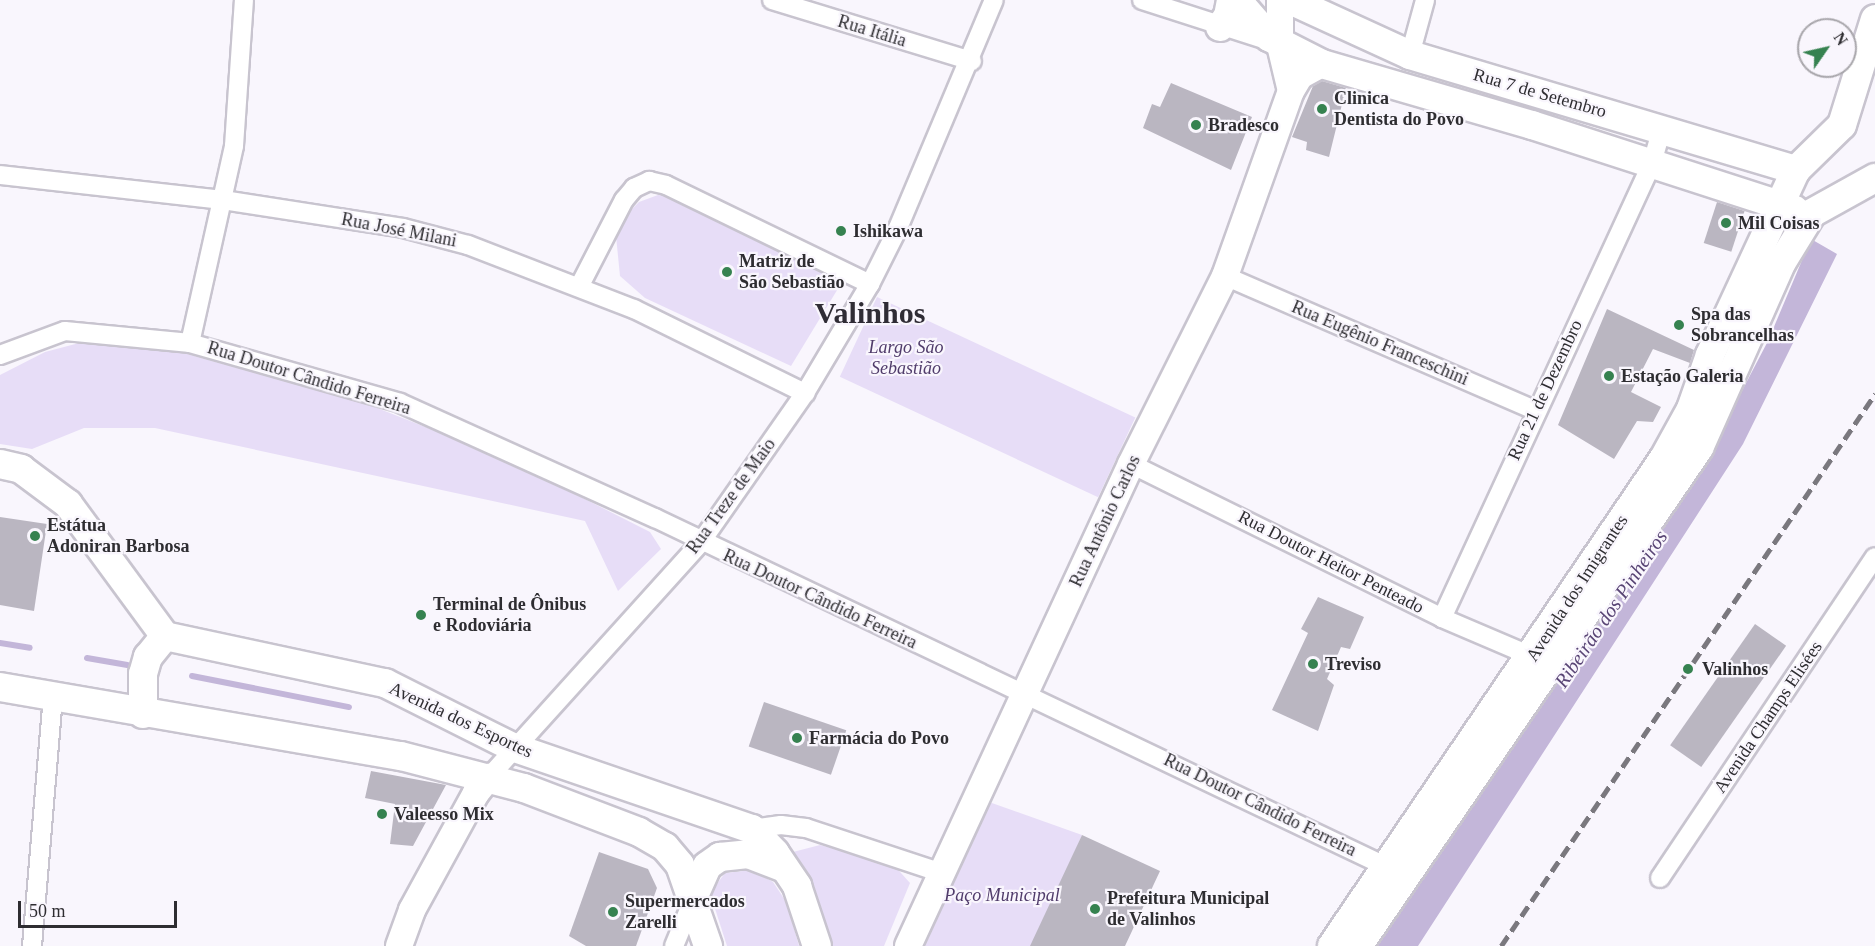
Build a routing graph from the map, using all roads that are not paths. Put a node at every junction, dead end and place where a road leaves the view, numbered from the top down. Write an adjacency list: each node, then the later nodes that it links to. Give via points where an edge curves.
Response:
1 (244, 0): 22 (street, via 234,146)
2 (772, 0): 14 (street, Rua Itália)
3 (994, 0): 14 (street, Rua Treze de Maio)
4 (1142, 0): 11 (street)
5 (1232, 0): 11 (main road)
6 (1237, 0): 12 (main road, Rua 7 de Setembro, via 1253,22)
7 (1280, 0): 12 (main road)
8 (1290, 0): 13 (main road, Rua 7 de Setembro)
9 (1425, 0): 13 (street)
10 (1875, 19): 19 (main road, Avenida dos Imigrantes, via 1842,125)
11 (1220, 27): 12 (street)
12 (1280, 45): 15 (main road, Rua 7 de Setembro); 16 (main road)
13 (1410, 55): 17 (main road, Rua 7 de Setembro)
14 (972, 61): 26 (street, Rua Treze de Maio)
15 (1322, 64): 16 (main road, Rua Antônio Carlos, via 1300,76); 18 (main road, Rua 7 de Setembro)
16 (1291, 92): 25 (main road, Rua Antônio Carlos)
17 (1662, 129): 18 (street, Rua 21 de Dezembro); 19 (main road, Rua 7 de Setembro)
18 (1652, 163): 23 (main road, Rua 7 de Setembro); 31 (street, Rua 21 de Dezembro)
19 (1796, 170): 23 (main road, Avenida dos Imigrantes)
20 (0, 175): 22 (street, Rua José Milani)
21 (1875, 178): 24 (main road)
22 (223, 201): 27 (street, Rua José Milani, via 403,228 468,245); 28 (street)
23 (1778, 207): 24 (main road, Rua 7 de Setembro); 38 (main road, Avenida dos Imigrantes, via 1710,355 1691,409)
24 (1812, 213): 38 (main road, Avenida dos Imigrantes, via 1782,262 1699,448)
25 (1225, 276): 31 (street, Rua Eugênio Franceschini); 33 (main road, Rua Antônio Carlos)
26 (870, 284): 27 (street, via 666,185 649,181 634,188 624,200); 30 (street, Rua Treze de Maio)
27 (579, 287): 30 (street, Rua José Milani)
28 (190, 343): 29 (street, Rua Doutor Cândido Ferreira, via 65,331); 34 (street, Rua Doutor Cândido Ferreira, via 400,403)
29 (0, 355)
30 (805, 393): 34 (street, Rua Treze de Maio)
31 (1534, 410): 36 (street, Rua 21 de Dezembro)
32 (0, 464): 37 (main road, via 21,468 68,504)
33 (1131, 464): 36 (street, Rua Doutor Heitor Penteado); 41 (main road, Rua Antônio Carlos)
34 (701, 542): 41 (street, Rua Doutor Cândido Ferreira); 43 (street, Rua Treze de Maio)
35 (1875, 557): 49 (street, Avenida Champs Elisées)
36 (1442, 618): 38 (street, Rua Doutor Heitor Penteado)
37 (165, 636): 42 (main road, via 146,666); 43 (main road, Avenida dos Esportes, via 385,683)
38 (1543, 661): 46 (main road, Avenida dos Imigrantes); 58 (main road, Avenida dos Imigrantes)
39 (0, 687): 40 (main road, Avenida dos Esportes)
40 (53, 696): 42 (main road, Avenida dos Esportes); 51 (street)
41 (1025, 696): 46 (street, Rua Doutor Cândido Ferreira, via 1243,795); 48 (main road, Rua Antônio Carlos)
42 (143, 714): 44 (main road, Avenida dos Esportes, via 401,756)
43 (512, 747): 44 (street, Rua Treze de Maio); 45 (main road, Avenida dos Esportes)
44 (489, 777): 50 (main road, Avenida dos Esportes, via 639,832 664,847 680,865); 52 (main road, Rua Treze de Maio, via 476,793 412,910)
45 (752, 830): 47 (main road, Avenida dos Esportes); 48 (street, via 781,825 806,828)
46 (1385, 866): 57 (main road, Avenida dos Imigrantes)
47 (786, 869): 50 (main road, via 748,854 720,857 707,866); 55 (main road, Avenida dos Esportes)
48 (945, 874): 56 (main road, Rua Antônio Carlos)
49 (1660, 878)
50 (693, 898): 53 (street); 54 (main road, Avenida dos Esportes)
51 (32, 946)
52 (399, 946)
53 (674, 946)
54 (708, 946)
55 (817, 946)
56 (908, 946)
57 (1332, 946)
58 (1358, 946)

